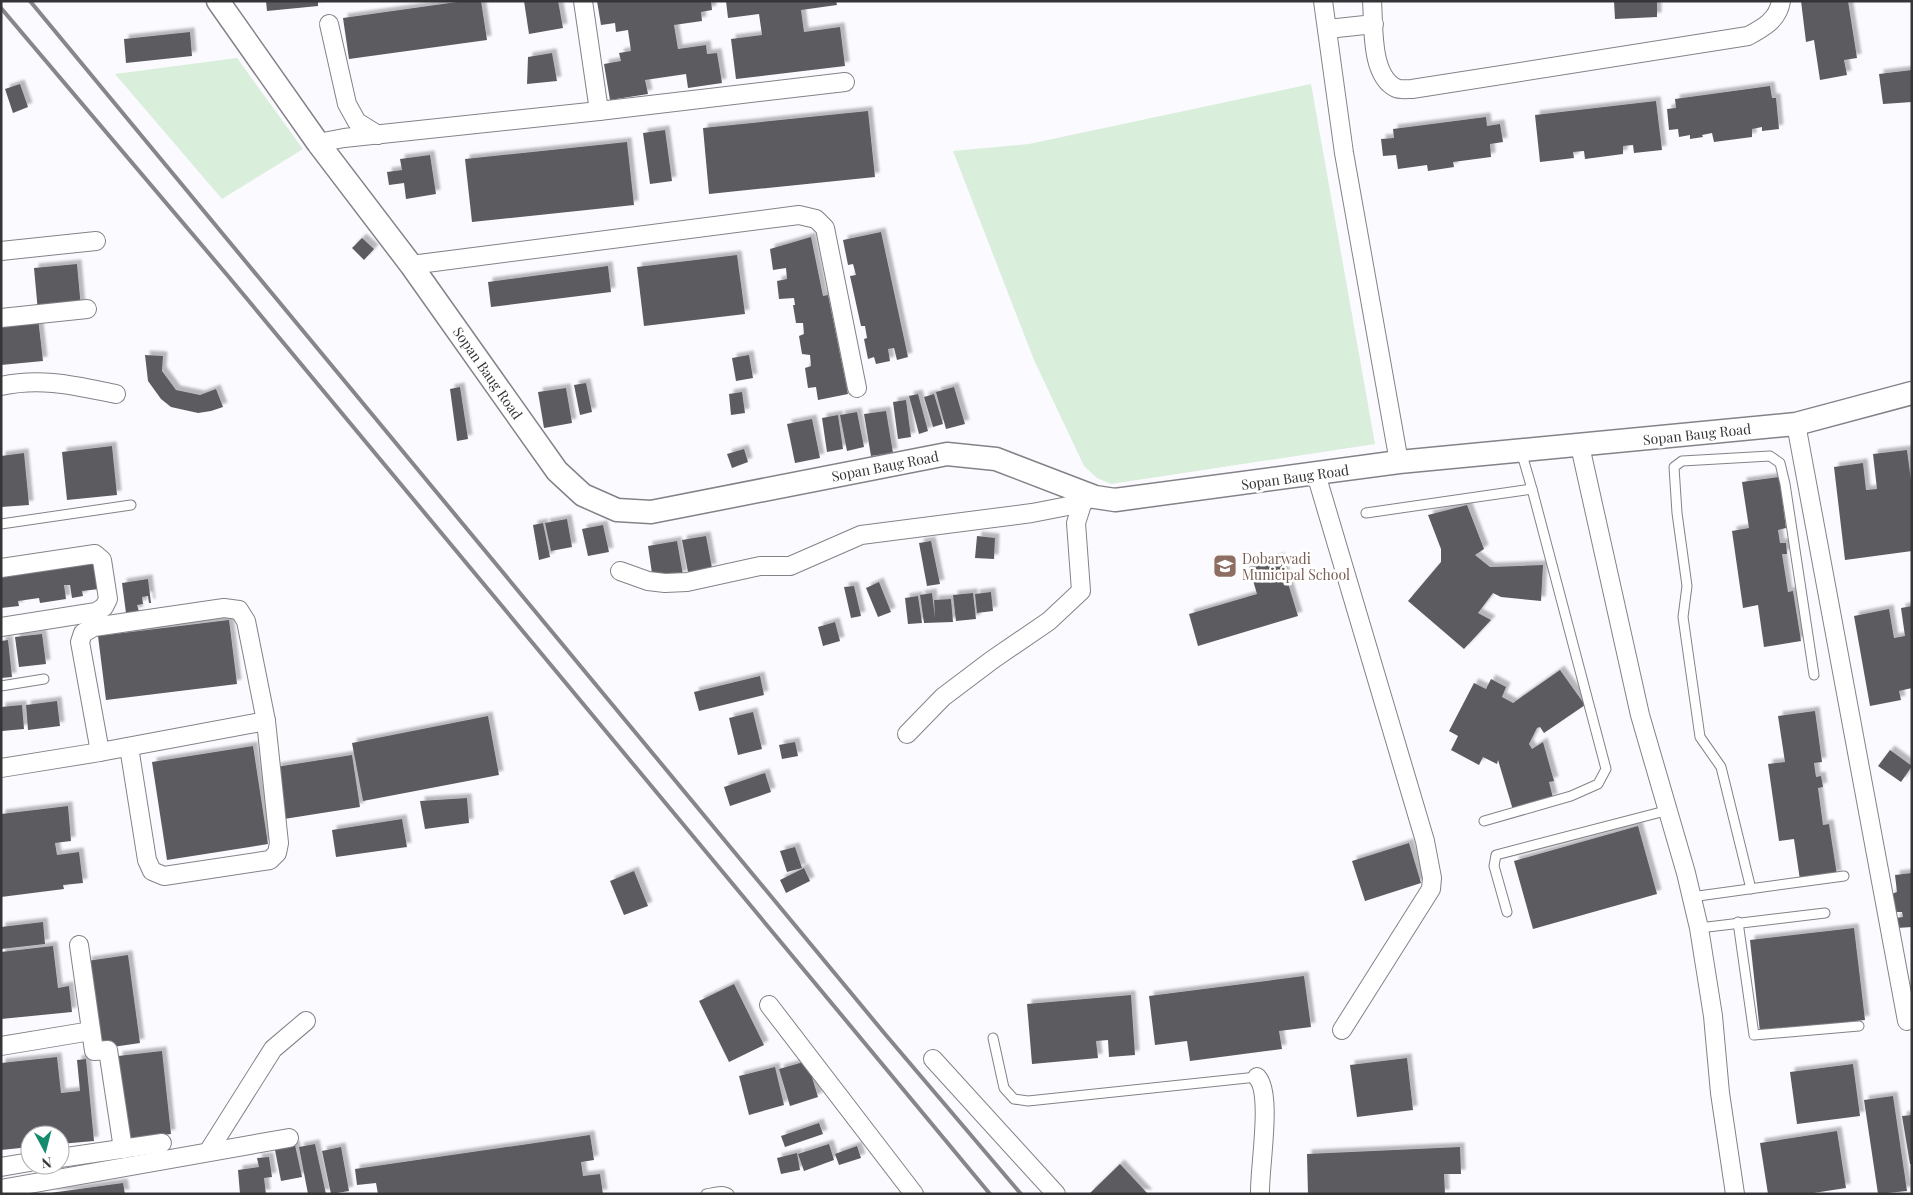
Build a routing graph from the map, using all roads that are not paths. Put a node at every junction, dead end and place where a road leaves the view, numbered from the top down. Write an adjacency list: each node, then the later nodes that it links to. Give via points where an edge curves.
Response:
1 (218, 1): 12 (street, Sopan Baug Road)
2 (583, 1): 10 (street)
3 (1324, 1): 8 (street)
4 (1372, 1): 7 (street)
5 (1781, 1): 7 (street, via 1780,10 1766,27 1748,36 1412,90 1397,89 1383,77 1377,61)
6 (329, 24): 11 (street, via 347,104 357,122)
7 (1374, 24): 8 (street)
8 (1328, 29): 25 (street, via 1344,153)
9 (845, 82): 10 (street)
10 (599, 112): 11 (street)
11 (378, 135): 12 (street)
12 (318, 144): 15 (street, Sopan Baug Road)
13 (96, 241): 14 (street)
14 (1, 251)
15 (411, 265): 19 (street, via 799,215 816,218 825,228); 28 (street, Sopan Baug Road, via 557,471 583,495 617,510 651,512 947,454 996,459)
16 (87, 309): 17 (street)
17 (1, 318)
18 (1, 386): 21 (street, via 49,381)
19 (858, 388)
20 (1912, 393): 22 (street, Sopan Baug Road)
21 (116, 394)
22 (1796, 424): 23 (street, Sopan Baug Road); 55 (street)
23 (1580, 446): 24 (street, Sopan Baug Road); 43 (street, via 1640,715)
24 (1520, 451): 25 (street, Sopan Baug Road); 27 (lane)
25 (1399, 462): 26 (street, Sopan Baug Road)
26 (1316, 474): 28 (street, Sopan Baug Road, via 1115,500); 57 (street, via 1425,841 1432,878 1431,889)
27 (1532, 489): 30 (lane); 44 (lane, via 1606,769 1598,784 1571,796)
28 (1089, 499): 33 (street, via 1032,513 861,535 790,566 760,566 687,582 648,581); 39 (street, via 1076,523 1082,591 1049,621 943,697)
29 (131, 505): 31 (lane)
30 (1366, 513)
31 (1, 524)
32 (1, 568): 34 (street, via 95,554 102,560 108,599 96,612)
33 (620, 571)
34 (1, 627)
35 (1814, 675): 46 (lane, via 1780,463 1770,456 1682,461 1674,467 1687,586 1683,617 1700,737 1721,767)
36 (44, 679): 37 (lane)
37 (1, 686)
38 (266, 721): 40 (street); 40 (street, via 279,843 277,853 270,860 164,876 152,871 147,860); 41 (street, via 246,621 239,610 224,608 94,628 84,633 80,642)
39 (907, 734)
40 (129, 747): 41 (street)
41 (100, 752): 42 (street)
42 (1, 768)
43 (1669, 810): 47 (street); 48 (lane, via 1496,855 1494,866)
44 (1484, 821)
45 (1844, 876): 46 (lane)
46 (1751, 888): 47 (lane)
47 (1691, 897): 51 (street)
48 (1507, 912)
49 (1825, 912): 50 (lane)
50 (1738, 922): 51 (lane); 56 (lane, via 1754,1035)
51 (1699, 928): 76 (street)
52 (79, 945): 58 (street)
53 (769, 1004): 73 (street)
54 (306, 1020): 66 (street, via 273,1048)
55 (1907, 1021)
56 (1859, 1026)
57 (1342, 1030)
58 (92, 1031): 60 (street); 65 (street, via 94,1051 108,1050)
59 (993, 1038): 62 (lane, via 1004,1088 1014,1099 1028,1101)
60 (1, 1046)
61 (933, 1059): 74 (street)
62 (1257, 1077): 75 (street, via 1262,1085 1265,1115)
63 (289, 1138): 66 (street)
64 (162, 1143): 65 (street)
65 (123, 1149): 67 (street)
66 (208, 1152): 70 (street)
67 (70, 1157)
68 (20, 1164): 69 (street)
69 (1, 1167)
70 (1, 1189)
71 (706, 1194): 72 (lane)
72 (729, 1194)
73 (914, 1194)
74 (1056, 1194)
75 (1260, 1194)
76 (1735, 1194)

